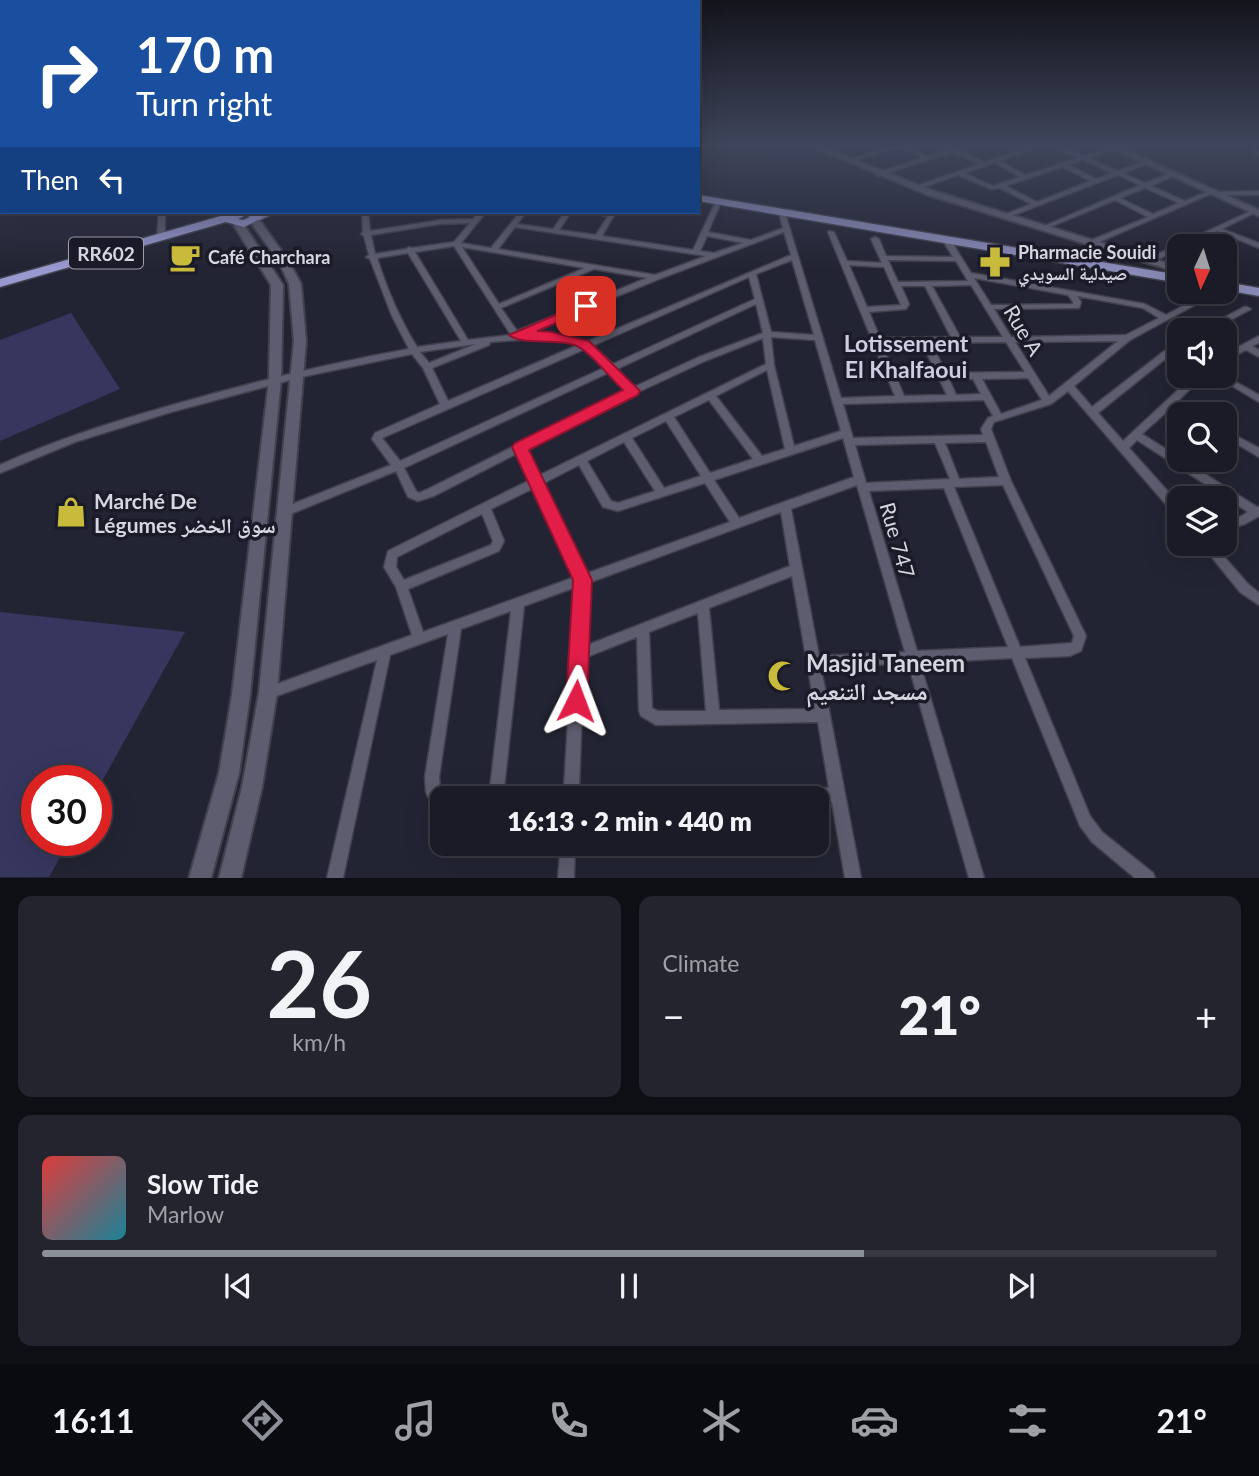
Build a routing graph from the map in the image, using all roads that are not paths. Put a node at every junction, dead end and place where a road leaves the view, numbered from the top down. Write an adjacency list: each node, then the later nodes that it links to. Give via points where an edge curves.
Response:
1 (910, 186): 8 (street)
2 (922, 186): 8 (street)
3 (986, 186): 4 (street)
4 (1002, 186): 16 (street)
5 (1082, 186): 16 (street)
6 (1147, 186): 13 (street); 15 (street)
7 (1201, 186): 9 (street)
8 (916, 188): 26 (street)
9 (1215, 192): 11 (street); 15 (street)
10 (1259, 193): 11 (street)
11 (1235, 197): 17 (street)
12 (700, 198): 14 (main road)
13 (1117, 199): 27 (street); 30 (street)
14 (718, 202): 18 (main road); 35 (street)
15 (1185, 203): 27 (street)
16 (1036, 204): 26 (street)
17 (1257, 212): 32 (street)
18 (782, 213): 31 (street, Rue 747); 40 (main road)
19 (162, 214): 37 (street)
20 (367, 214): 36 (street)
21 (481, 214): 28 (street)
22 (521, 214): 29 (street)
23 (567, 214): 33 (street)
24 (611, 214): 38 (street)
25 (246, 216): 37 (highway, RR602); 65 (highway, RR602); 96 (main road, via 283,260 295,284 300,341); 100 (main road, via 277,285)
26 (1006, 216): 30 (street)
27 (1154, 217): 42 (street)
28 (476, 220): 36 (street); 43 (street)
29 (513, 225): 33 (street); 46 (street)
30 (1043, 228): 42 (street)
31 (787, 229): 41 (street); 49 (street, Rue 747)
32 (1219, 230): 44 (street); 55 (street)
33 (555, 231): 38 (street)
34 (831, 232): 53 (street)
35 (704, 233): 41 (street); 47 (street)
36 (365, 234): 50 (street)
37 (161, 237): 62 (highway, RR602)
38 (598, 238): 47 (street)
39 (875, 239): 52 (street)
40 (947, 241): 51 (street, Rue A); 55 (main road)
41 (755, 242): 48 (street)
42 (1092, 243): 55 (street)
43 (456, 244): 45 (street); 46 (street); 70 (street)
44 (1259, 246)
45 (409, 249): 50 (street); 85 (street)
46 (493, 250): 54 (street)
47 (696, 252): 48 (street)
48 (717, 256): 59 (street)
49 (795, 256): 57 (street); 78 (street, Rue 747)
50 (370, 257): 89 (street)
51 (959, 259): 52 (street); 60 (street, Rue A)
52 (885, 261): 53 (street); 63 (street)
53 (843, 263): 73 (street)
54 (595, 266): 59 (street); 70 (street)
55 (1147, 267): 56 (street); 58 (main road)
56 (1167, 269)
57 (752, 273): 68 (street); 87 (street)
58 (1167, 274)
59 (656, 277): 77 (street)
60 (972, 279): 61 (street); 66 (street); 71 (street, Rue A)
61 (927, 283): 63 (street); 82 (street)
62 (0, 284)
63 (895, 284): 73 (street, via 905,306)
64 (1237, 288): 67 (main road)
65 (0, 289)
66 (1070, 292): 71 (street, via 1076,306); 74 (street, via 1145,306)
67 (1259, 292)
68 (759, 300): 76 (street); 95 (street)
69 (1191, 304): 74 (street)
70 (497, 307): 77 (street)
71 (990, 307): 83 (street, Rue A)
72 (1247, 309): 75 (street)
73 (863, 310): 86 (street)
74 (1164, 317): 79 (street)
75 (1229, 318)
76 (767, 334): 78 (street); 93 (street); 104 (street)
77 (515, 335): 80 (street); 87 (street, via 551,336)
78 (819, 338): 110 (street, Rue 747)
79 (1126, 338): 83 (street); 101 (street)
80 (496, 339): 85 (street); 94 (street)
81 (925, 340): 82 (street); 86 (street); 98 (street)
82 (957, 340): 83 (street)
83 (1010, 340): 97 (street, Rue A)
84 (1259, 340): 88 (street)
85 (465, 341): 89 (street)
86 (876, 341): 108 (street)
87 (584, 344): 95 (street); 113 (street)
88 (1244, 346): 90 (street); 92 (street)
89 (413, 349): 94 (street); 96 (street)
90 (1237, 350)
91 (1167, 352): 114 (street)
92 (1259, 354)
93 (770, 365): 105 (street); 125 (street)
94 (426, 367): 113 (street)
95 (610, 368): 104 (street); 129 (street)
96 (295, 374): 100 (street); 141 (main road)
97 (1031, 374): 99 (street); 112 (street, Rue A)
98 (943, 376): 99 (street); 106 (street)
99 (976, 376): 107 (street)
100 (275, 380): 130 (street, via 66,441); 168 (main road, via 242,695 229,773)
101 (1069, 386): 112 (street); 114 (street)
102 (1237, 386): 109 (street)
103 (1186, 388): 111 (street)
104 (633, 391): 123 (street)
105 (710, 395): 115 (street); 128 (street)
106 (953, 397): 107 (street); 108 (street)
107 (988, 397): 116 (street)
108 (901, 399): 110 (street)
109 (1259, 399)
110 (838, 401): 119 (street, Rue 747)
111 (1171, 401): 117 (street)
112 (1048, 402): 116 (street)
113 (445, 405): 129 (street, via 378,435)
114 (1092, 412): 124 (street)
115 (668, 416): 118 (street); 131 (street)
116 (998, 417): 120 (street, via 986,424)
117 (1136, 435): 124 (street); 140 (street)
118 (626, 437): 127 (street); 136 (street)
119 (848, 438): 121 (street); 125 (street); 134 (street, Rue 747)
120 (989, 438): 121 (street); 132 (street)
121 (939, 440): 135 (street)
122 (1237, 440): 126 (street)
123 (520, 447): 129 (street, via 418,497); 133 (street)
124 (1123, 447): 137 (street)
125 (790, 451): 128 (street)
126 (1259, 453)
127 (582, 459): 133 (street); 136 (street, via 613,508)
128 (760, 461): 131 (street)
129 (398, 466): 141 (street)
130 (0, 469)
131 (708, 478): 136 (street); 143 (street)
132 (1006, 481): 135 (street); 155 (street, via 1080,636 1077,647 1070,650)
133 (536, 482): 139 (street); 146 (street)
134 (862, 483): 135 (street); 138 (street); 157 (street, Rue 747)
135 (951, 483): 155 (street)
136 (662, 493)
137 (1167, 498)
138 (785, 506): 143 (street); 145 (street)
139 (485, 507): 147 (street, via 392,554 390,567); 147 (street, via 498,533 495,548)
140 (1258, 511): 142 (street)
141 (284, 512): 159 (main road)
142 (1237, 522)
143 (737, 524): 146 (street)
144 (1217, 556): 148 (street)
145 (796, 569): 150 (street); 158 (street)
146 (582, 580): 149 (street); 156 (street)
147 (401, 586): 153 (street)
148 (1259, 600)
149 (518, 603): 151 (street); 163 (street)
150 (703, 606): 152 (street); 161 (street)
151 (455, 626): 153 (street); 162 (street)
152 (643, 629): 156 (street); 161 (street, via 646,711 656,718)
153 (419, 639): 154 (street)
154 (385, 651): 159 (street); 170 (street)
155 (1015, 652): 157 (street); 174 (street, via 1084,821 1097,837)
156 (579, 654): 164 (street)
157 (912, 657): 158 (street); 173 (street, Rue 747)
158 (813, 662): 160 (street)
159 (268, 692): 169 (main road)
160 (823, 715): 161 (street); 166 (street)
161 (713, 716)
162 (431, 786)
163 (497, 786)
164 (572, 786)
165 (829, 795): 166 (street)
166 (838, 795): 172 (street)
167 (567, 856): 171 (street)
168 (200, 877)
169 (230, 877)
170 (335, 877)
171 (566, 877)
172 (853, 877)
173 (977, 877)
174 (1149, 877)

